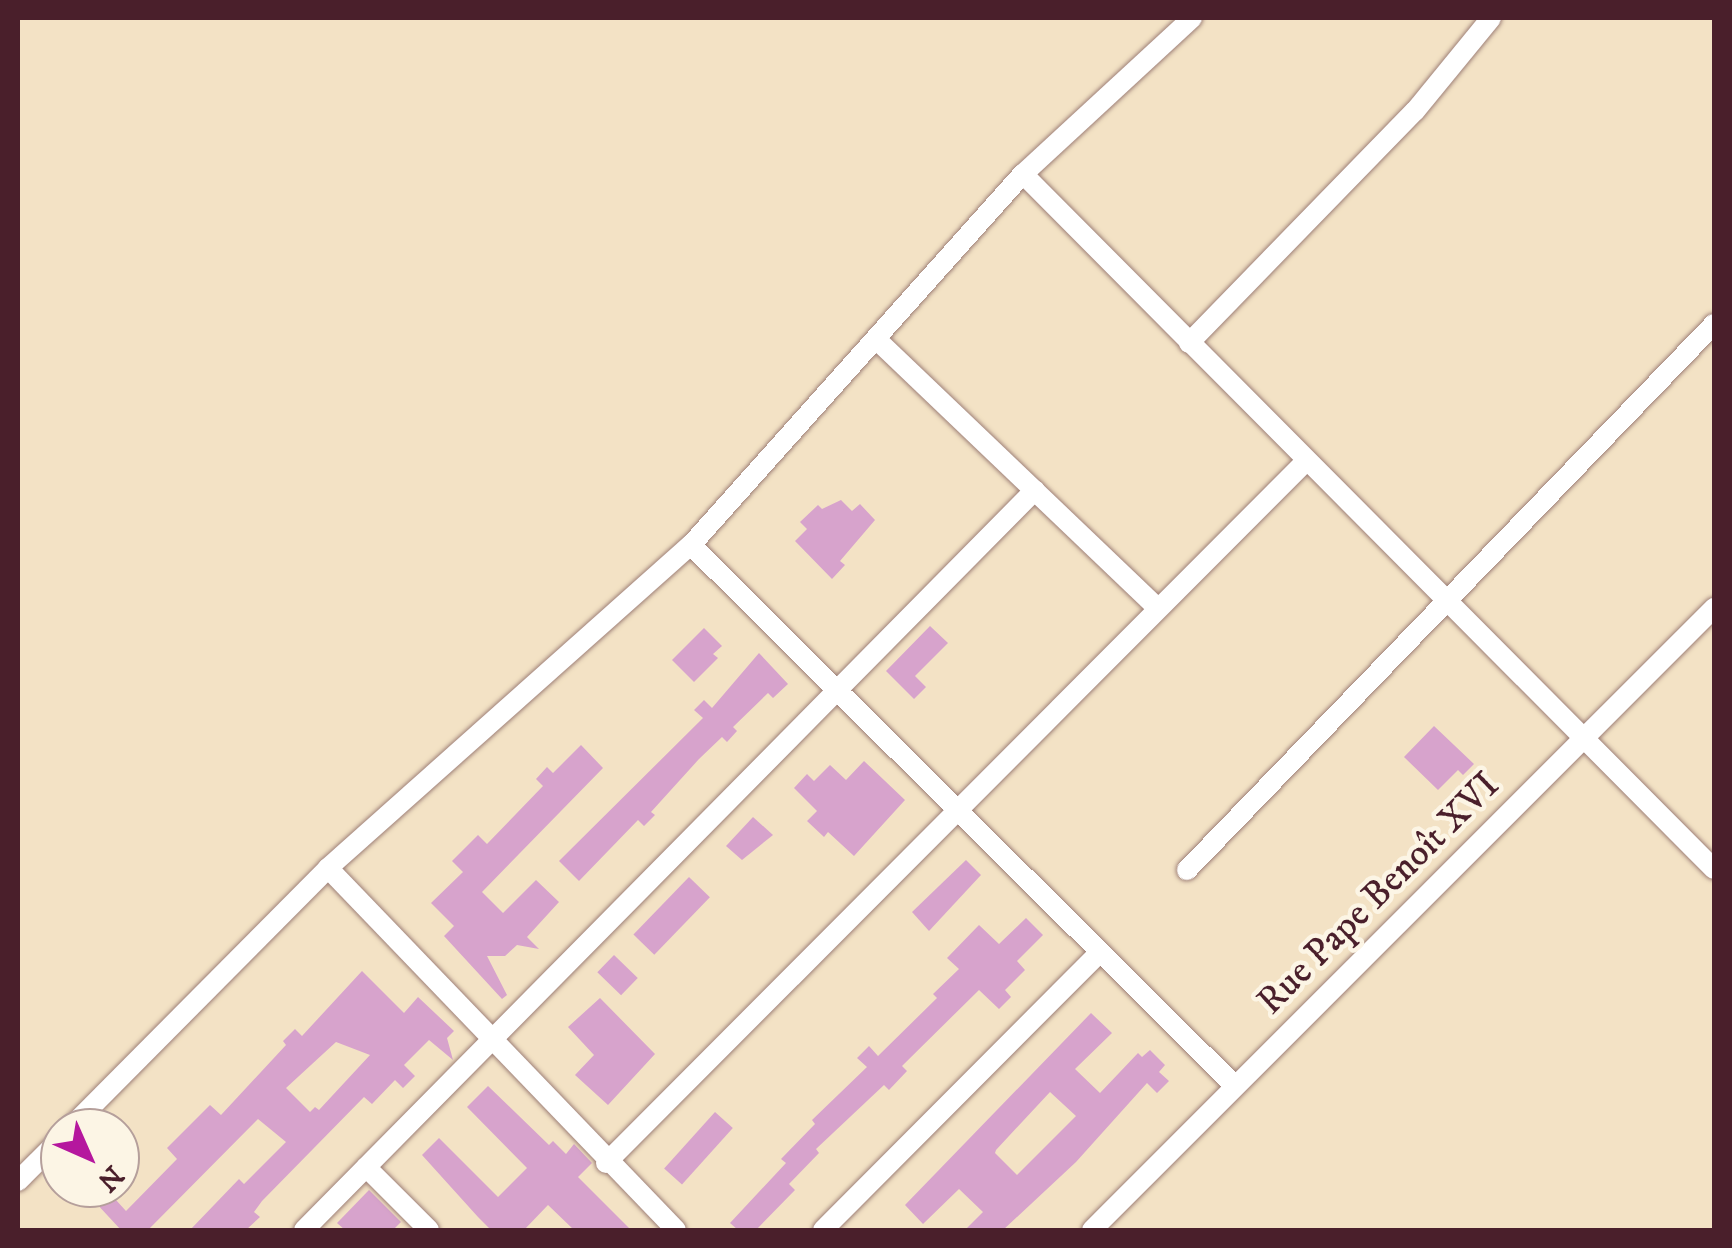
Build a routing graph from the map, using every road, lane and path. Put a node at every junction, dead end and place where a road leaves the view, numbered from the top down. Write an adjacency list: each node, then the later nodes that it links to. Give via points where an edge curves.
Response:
1 (1192, 18): 3 (street)
2 (1491, 18): 6 (street, via 1415,111)
3 (1023, 174): 5 (street); 6 (street)
4 (1714, 324): 10 (street)
5 (878, 341): 8 (street); 9 (street)
6 (1189, 342): 7 (street)
7 (1306, 461): 10 (street); 11 (street)
8 (1034, 490): 11 (street); 13 (street)
9 (691, 545): 13 (street); 16 (street)
10 (1446, 603): 14 (street); 17 (street)
11 (1157, 608): 15 (street)
12 (1714, 608): 14 (street, Rue Pape Benoît XVI)
13 (836, 690): 15 (street); 20 (street)
14 (1583, 741): 18 (street); 21 (street, Rue Pape Benoît XVI)
15 (958, 811): 19 (street); 24 (street)
16 (328, 868): 20 (street); 22 (street)
17 (1186, 870)
18 (1714, 870)
19 (1100, 952): 21 (street); 30 (street)
20 (490, 1042): 24 (street); 25 (street)
21 (1235, 1086): 31 (street, Rue Pape Benoît XVI)
22 (90, 1108)
23 (40, 1159): 26 (street)
24 (606, 1163): 29 (street)
25 (366, 1167): 27 (street); 28 (street)
26 (18, 1182)
27 (304, 1230)
28 (429, 1230)
29 (676, 1230)
30 (823, 1230)
31 (1092, 1230)

